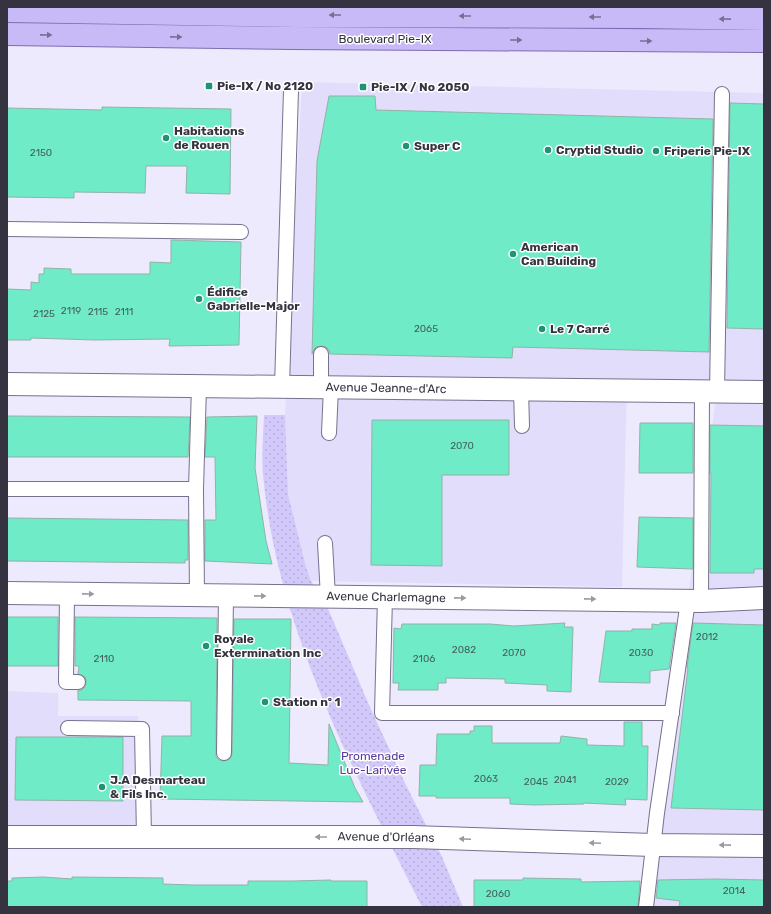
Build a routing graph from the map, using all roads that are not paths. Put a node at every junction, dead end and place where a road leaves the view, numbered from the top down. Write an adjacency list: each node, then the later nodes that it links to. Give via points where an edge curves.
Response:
1 (7, 11): 2 (main road, Boulevard Pie-IX, one-way to 1, via 296,16)
2 (364, 11): 3 (main road, Boulevard Pie-IX, one-way to 2)
3 (642, 12): 4 (main road, Boulevard Pie-IX, one-way to 3)
4 (764, 19)
5 (7, 34): 6 (main road, Boulevard Pie-IX, one-way to 6)
6 (764, 41)
7 (291, 90): 14 (lane)
8 (722, 94): 17 (lane)
9 (7, 229): 10 (lane)
10 (241, 232)
11 (321, 354): 15 (lane)
12 (7, 384): 13 (street, Avenue Jeanne-d'Arc)
13 (199, 386): 14 (street, Avenue Jeanne-d'Arc); 22 (lane)
14 (282, 386): 15 (street, Avenue Jeanne-d'Arc)
15 (326, 387): 16 (street, Avenue Jeanne-d'Arc); 20 (lane)
16 (521, 389): 17 (street, Avenue Jeanne-d'Arc); 19 (lane)
17 (710, 392): 18 (street, Avenue Jeanne-d'Arc); 31 (lane)
18 (764, 392)
19 (522, 426)
20 (329, 432)
21 (7, 489): 22 (lane)
22 (196, 489): 26 (lane)
23 (325, 543): 28 (lane)
24 (7, 593): 25 (street, Avenue Charlemagne)
25 (67, 594): 26 (street, Avenue Charlemagne, one-way to 26); 32 (lane, via 66,682)
26 (197, 595): 27 (street, Avenue Charlemagne)
27 (226, 595): 28 (street, Avenue Charlemagne, one-way to 28); 35 (lane)
28 (328, 597): 29 (street, Avenue Charlemagne)
29 (385, 597): 31 (street, Avenue Charlemagne, one-way to 31); 33 (lane, via 382,713)
30 (764, 598): 31 (street, Avenue Charlemagne)
31 (694, 601): 33 (lane)
32 (78, 682)
33 (672, 713): 38 (lane)
34 (68, 728): 37 (lane, via 142,729)
35 (224, 753)
36 (7, 837): 37 (street, Avenue d'Orléans)
37 (144, 837): 38 (street, Avenue d'Orléans, one-way to 37, via 413,837)
38 (653, 845): 39 (street, Avenue d'Orléans, one-way to 38); 40 (lane)
39 (764, 846)
40 (646, 907)

